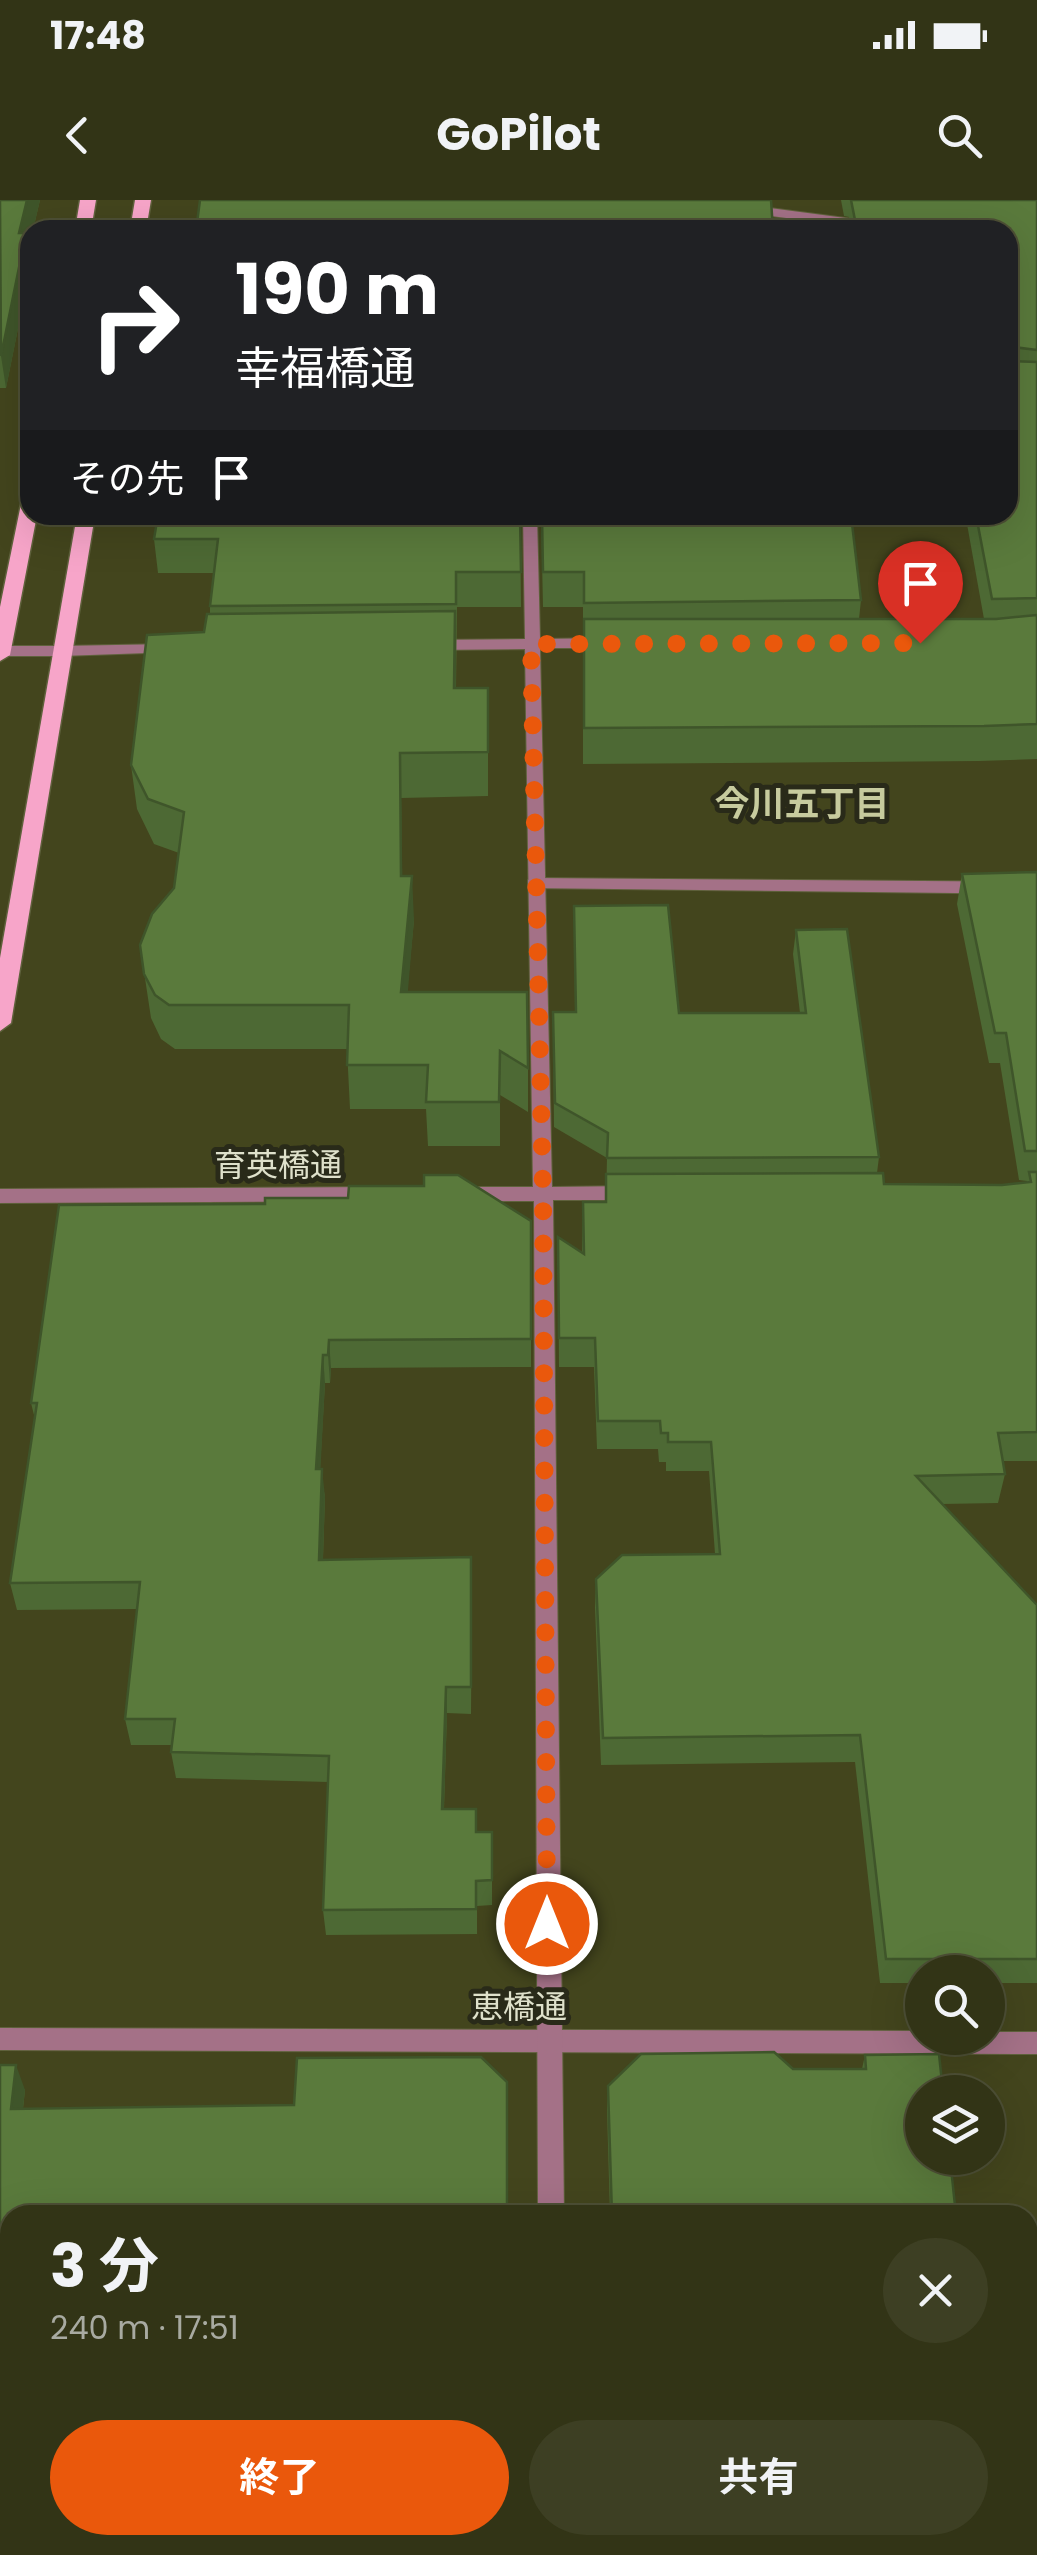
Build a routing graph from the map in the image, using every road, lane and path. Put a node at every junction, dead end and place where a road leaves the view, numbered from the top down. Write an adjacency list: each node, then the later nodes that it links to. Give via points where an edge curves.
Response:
1 (738, 208): 2 (street)
2 (818, 220)
3 (26, 525): 11 (main road)
4 (84, 525): 10 (main road)
5 (530, 525): 6 (street)
6 (531, 644): 7 (street); 8 (street); 12 (street)
7 (628, 644)
8 (413, 645)
9 (196, 648): 10 (street)
10 (61, 650): 11 (street); 14 (main road)
11 (0, 652)
12 (534, 884): 13 (street); 18 (street)
13 (1037, 888)
14 (0, 1023)
15 (642, 1193): 18 (street)
16 (389, 1194): 19 (street, 育英橋通)
17 (446, 1194): 18 (street)
18 (543, 1194): 21 (street)
19 (0, 1196)
20 (0, 2039): 21 (street, 恵橋通)
21 (547, 2039): 22 (street, 恵橋通); 23 (street)
22 (1037, 2042)
23 (551, 2205)

